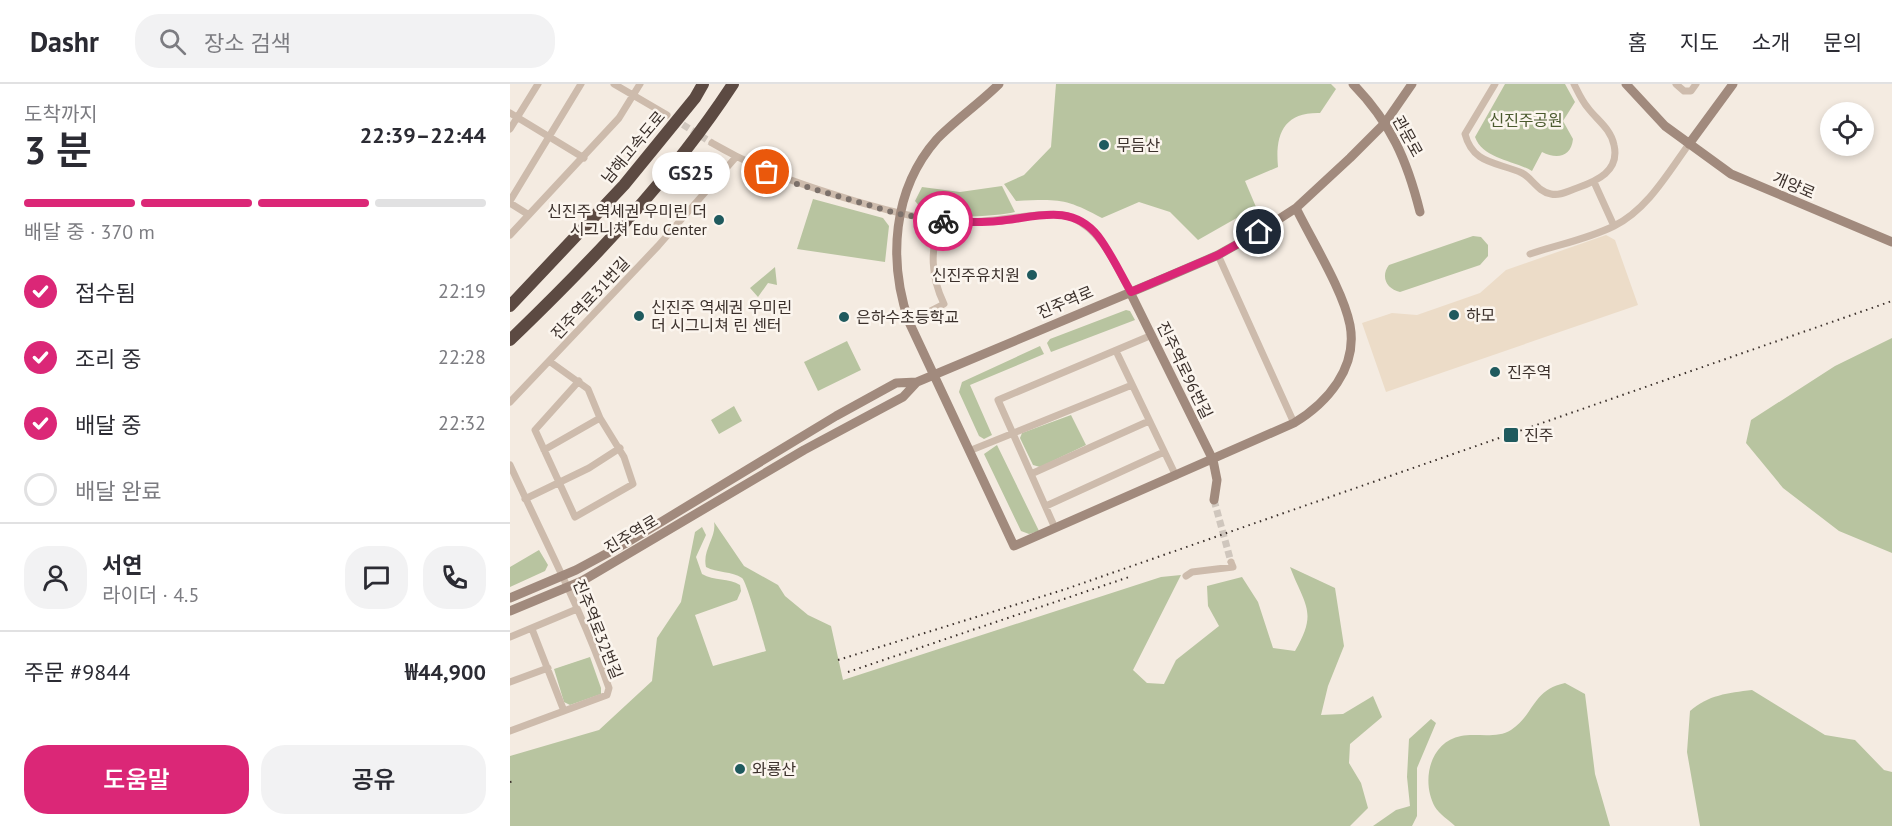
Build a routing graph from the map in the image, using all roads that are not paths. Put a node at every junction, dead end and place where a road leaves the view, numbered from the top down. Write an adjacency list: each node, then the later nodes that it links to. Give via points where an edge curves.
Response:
1 (538, 84): 17 (street)
2 (581, 84): 21 (street)
3 (614, 84): 16 (street)
4 (640, 84): 16 (street)
5 (703, 84): 39 (highway, 남해고속도로, via 624,185)
6 (733, 84): 42 (highway, via 641,204)
7 (999, 84): 31 (street, via 937,139)
8 (1353, 84): 19 (street, 관문로)
9 (1412, 84): 19 (street, 진주역로)
10 (1495, 84): 26 (street, via 1465,134 1478,156 1486,163 1524,174 1548,194 1559,195)
11 (1574, 84): 26 (street, via 1615,146 1614,163)
12 (1626, 84): 23 (street, 개양로, via 1665,126)
13 (1676, 84): 14 (street, via 1691,91)
14 (1696, 84)
15 (1733, 84): 23 (street)
16 (633, 95): 18 (street); 25 (street, via 619,118)
17 (513, 115): 20 (street); 21 (street)
18 (667, 115)
19 (1385, 123): 28 (street, 진주역로); 29 (street, 관문로, via 1409,169)
20 (510, 129)
21 (549, 137): 25 (street); 27 (street)
22 (712, 143): 24 (street)
23 (1689, 144): 33 (street, via 1652,194); 35 (street, 개양로, via 1731,174)
24 (736, 157): 31 (street, via 783,180); 44 (street, 진주역로31번길)
25 (584, 158): 30 (street)
26 (1594, 182): 33 (street)
27 (510, 202): 30 (street)
28 (1296, 208): 37 (street, 진주역로); 52 (street, via 1350,326 1345,368 1335,388 1322,404)
29 (1420, 212)
30 (529, 214): 34 (street)
31 (899, 214): 32 (street); 40 (street, via 896,264)
32 (939, 221): 38 (street, via 998,222 1061,213 1096,234); 40 (street, via 932,267 935,286 944,304)
33 (1614, 226): 36 (street)
34 (510, 235)
35 (1890, 241)
36 (1530, 254)
37 (1218, 255): 38 (street, 진주역로); 52 (street)
38 (1131, 292): 41 (street, 진주역로96번길); 45 (street, 진주역로)
39 (510, 306)
40 (909, 322): 45 (street)
41 (1152, 335): 43 (street); 58 (street, 진주역로96번길)
42 (510, 340)
43 (1116, 351): 48 (street); 53 (street, via 998,399)
44 (549, 361): 46 (street); 49 (street, 진주역로31번길)
45 (933, 375): 47 (street, 진주역로); 56 (street)
46 (579, 381): 50 (street, via 588,389); 55 (street, via 537,426 536,435)
47 (917, 382): 68 (street, 진주역로, via 897,383 836,416 628,542); 70 (street, 진주역로, via 903,397)
48 (1132, 385): 51 (street); 53 (street)
49 (510, 402)
50 (600, 418): 54 (street); 55 (street)
51 (1149, 421): 57 (street); 60 (street)
52 (1294, 423): 58 (street)
53 (1013, 433): 56 (street); 60 (street)
54 (620, 448): 62 (street); 62 (street, via 633,484 606,501 575,517)
55 (543, 450): 62 (street)
56 (969, 451): 66 (street, via 1014,546)
57 (1164, 452): 61 (street); 65 (street)
58 (1213, 460): 61 (street); 64 (street, via 1217,474)
59 (510, 465): 63 (street)
60 (1031, 474): 65 (street)
61 (1176, 476): 66 (street)
62 (559, 483): 63 (street)
63 (525, 499): 68 (street)
64 (1214, 500)
65 (1046, 506): 66 (street)
66 (1055, 528)
67 (1231, 562): 69 (street, via 1233,567)
68 (563, 576): 70 (street, 진주역로32번길); 71 (street, 진주역로)
69 (1186, 576)
70 (568, 588): 72 (street, 진주역로32번길); 73 (street, 진주역로)
71 (510, 598)
72 (577, 609): 74 (street); 78 (street, 진주역로32번길, via 609,688 608,695)
73 (510, 611)
74 (532, 629): 75 (street); 76 (street)
75 (510, 637)
76 (548, 668): 77 (street); 78 (street)
77 (510, 682)
78 (564, 711): 79 (street, 진주역로32번길)
79 (510, 731)

